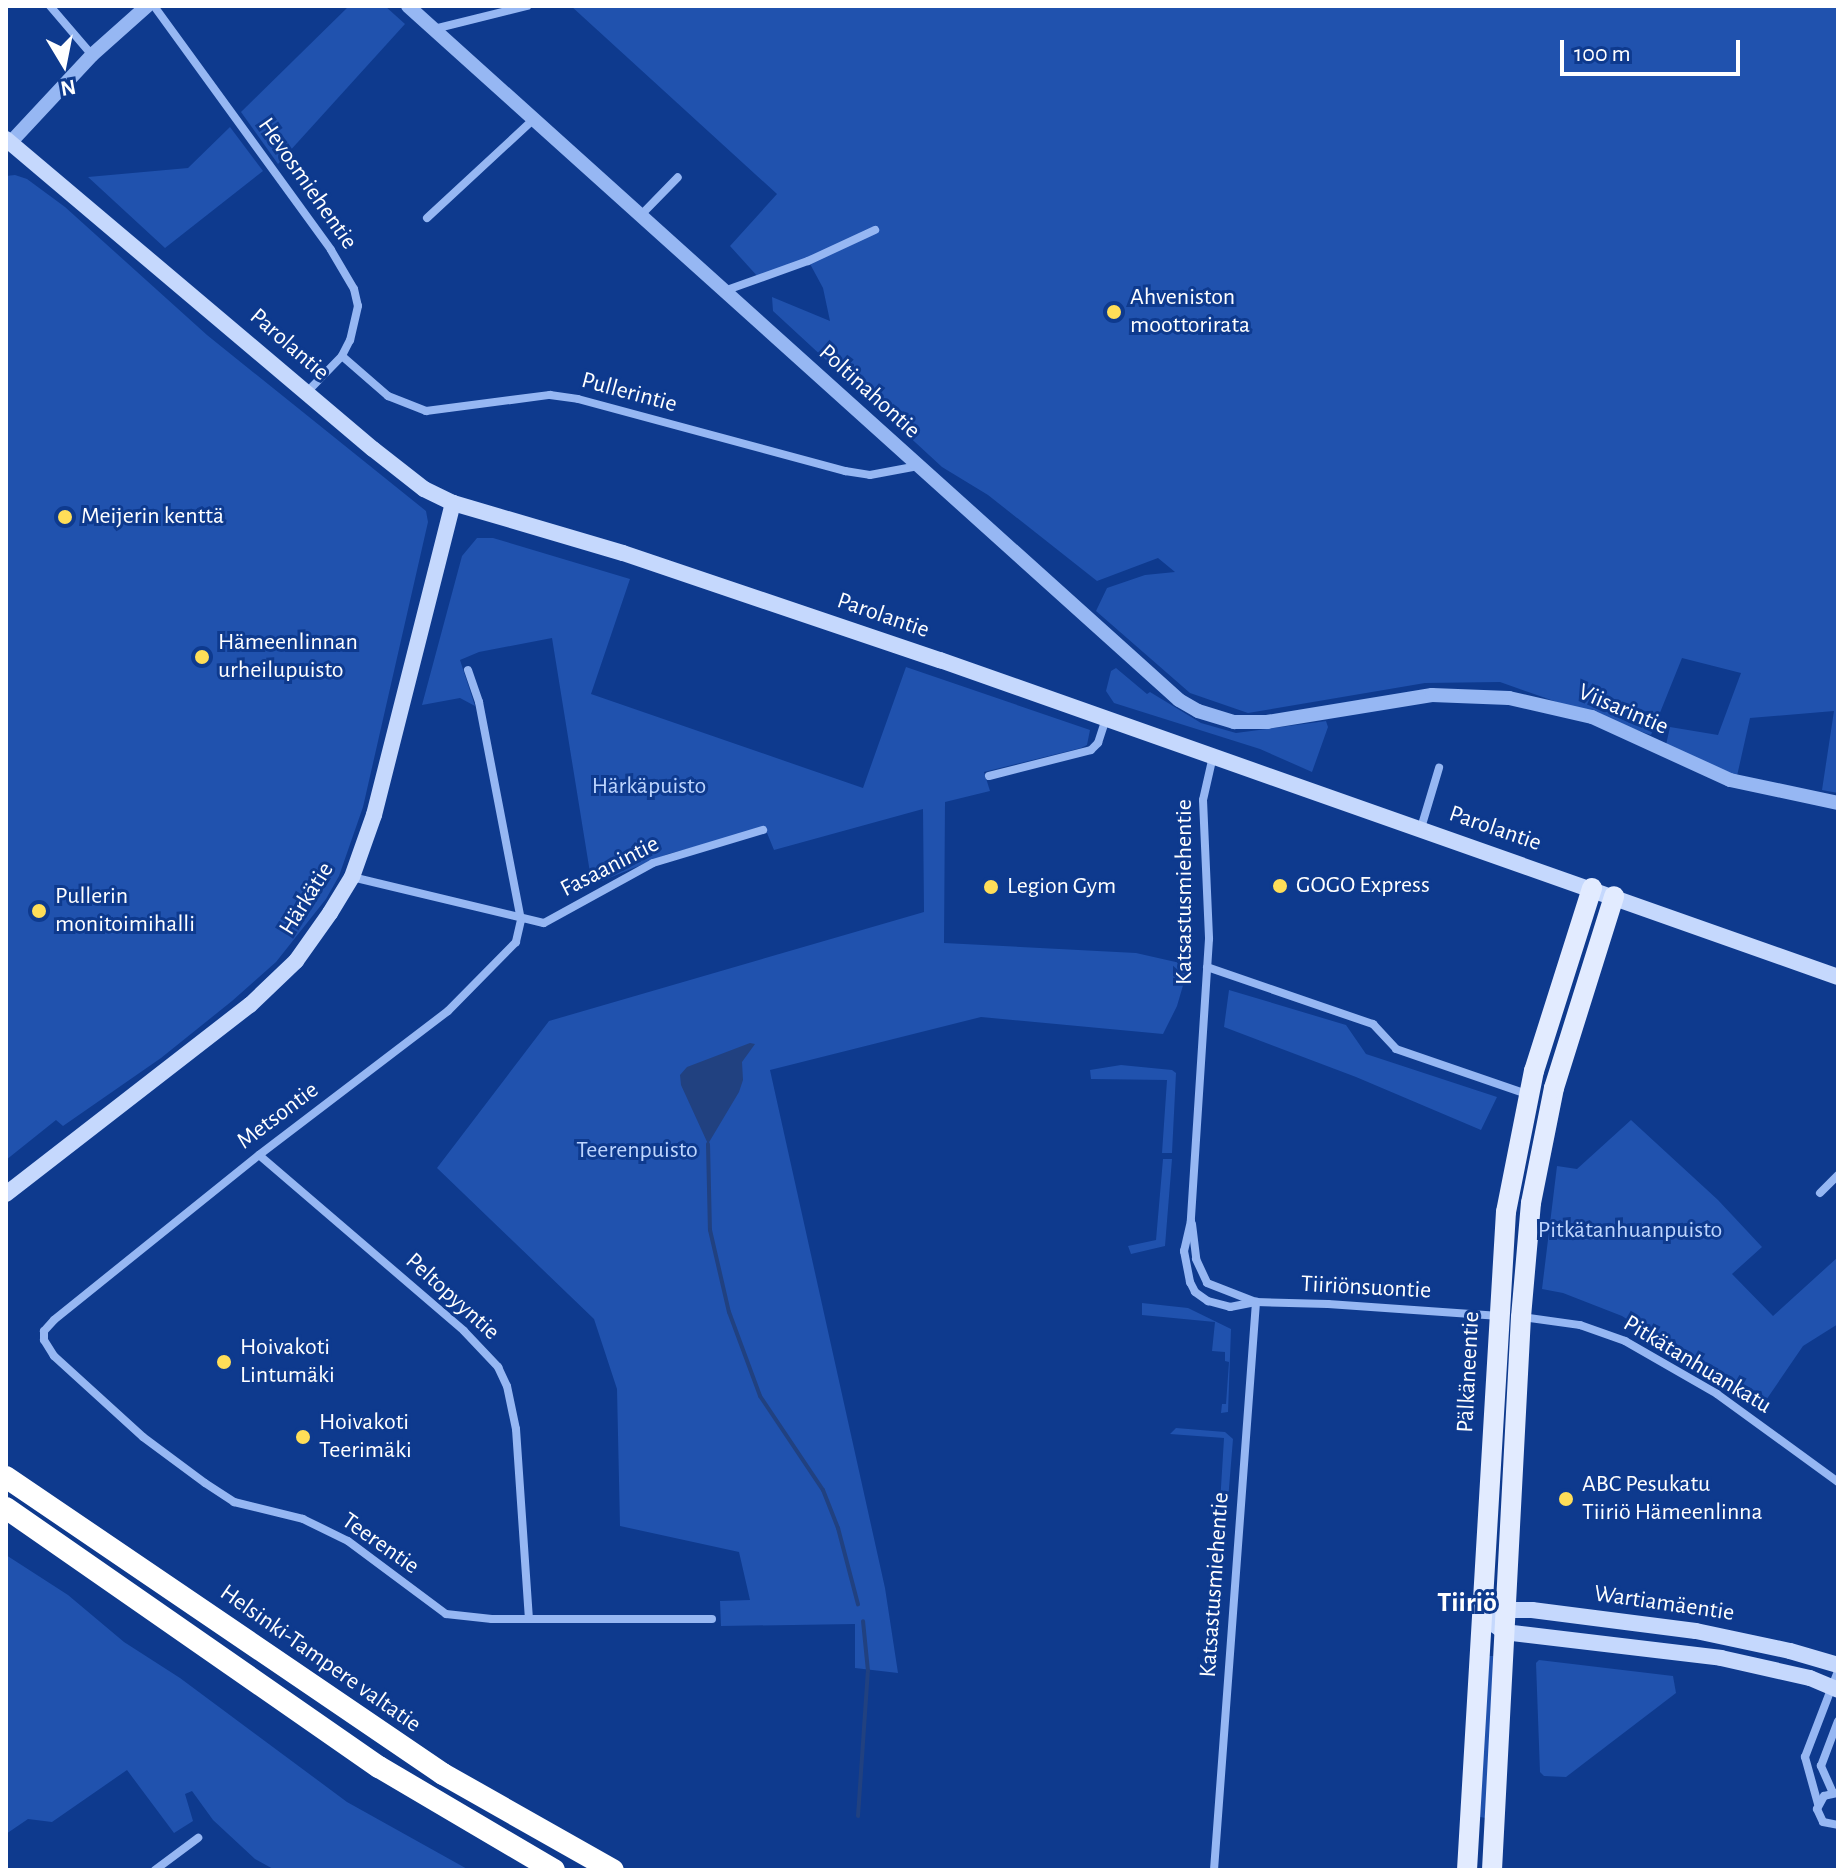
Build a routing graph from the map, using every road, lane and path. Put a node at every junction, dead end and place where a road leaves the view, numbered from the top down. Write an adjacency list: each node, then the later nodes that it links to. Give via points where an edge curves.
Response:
1 (50, 6): 7 (street)
2 (147, 6): 7 (street)
3 (154, 6): 15 (street, Hevosmiehentie, via 354,289 357,321)
4 (408, 6): 6 (street, Poltinahontie)
5 (527, 6): 6 (street)
6 (433, 29): 8 (street, Poltinahontie)
7 (92, 55): 9 (street)
8 (534, 119): 11 (street, Poltinahontie); 12 (street)
9 (7, 143): 16 (main road, Parolantie)
10 (678, 177): 11 (street)
11 (639, 216): 14 (street, Poltinahontie)
12 (427, 218)
13 (875, 230): 14 (street)
14 (724, 291): 17 (street, Poltinahontie)
15 (342, 356): 16 (street, Hevosmiehentie); 17 (street, Pullerintie, via 388,396 426,411 550,395 845,471 870,475)
16 (307, 392): 18 (main road, Parolantie, via 424,489)
17 (918, 466): 20 (street, Poltinahontie, via 1179,700 1234,722 1291,720)
18 (453, 503): 21 (main road, Parolantie, via 623,553); 28 (main road, Härkätie, via 374,815)
19 (468, 670): 31 (street, via 479,702)
20 (1338, 710): 25 (street, Viisarintie, via 1432,695 1530,701 1592,717 1730,780)
21 (1107, 718): 22 (main road, Parolantie); 24 (street, via 1091,750)
22 (1213, 756): 26 (main road, Parolantie); 32 (street, Katsastusmiehentie, via 1203,800)
23 (1439, 768): 26 (street)
24 (989, 776)
25 (1838, 803)
26 (1421, 828): 29 (main road, Parolantie)
27 (763, 830): 31 (street, Fasaanintie, via 653,863 544,923)
28 (352, 877): 31 (street); 38 (main road, Härkätie, via 296,961 250,1005)
29 (1592, 888): 30 (main road, Parolantie); 34 (main road, Pälkäneentie)
30 (1614, 896): 33 (main road, Parolantie); 42 (main road, Pälkäneentie, via 1545,1125 1531,1203)
31 (521, 920): 35 (street, Metsontie, via 516,942 448,1011)
32 (1207, 967): 34 (street, via 1373,1024 1396,1049); 39 (street, Katsastusmiehentie)
33 (1838, 977)
34 (1528, 1094): 41 (main road, Pälkäneentie, via 1508,1200)
35 (259, 1155): 43 (street, Metsontie); 49 (street, Peltopyyntie, via 464,1331 498,1367 516,1429)
36 (1838, 1175): 37 (street)
37 (1820, 1193)
38 (6, 1194)
39 (1191, 1221): 40 (street, Katsastusmiehentie, via 1196,1259 1207,1283); 40 (street, Katsastusmiehentie, via 1184,1251 1195,1292 1218,1305)
40 (1256, 1302): 41 (street, Tiiriönsuontie); 62 (street, Katsastusmiehentie)
41 (1498, 1316): 42 (street, Tiiriönsuontie); 48 (main road, Pälkäneentie)
42 (1521, 1317): 45 (street, Pitkätanhuankatu, via 1580,1325 1625,1341 1717,1394); 47 (main road, Pälkäneentie)
43 (44, 1331): 49 (street, Teerentie, via 54,1356 143,1437 234,1502 303,1519 348,1541 446,1614)
44 (6, 1477): 61 (highway, Helsinki-Tampere valtatie, via 443,1774)
45 (1838, 1482)
46 (6, 1508): 60 (highway, via 379,1767)
47 (1505, 1608): 48 (main road, Wartiamäentie); 51 (main road, Pälkäneentie); 52 (main road, Wartiamäentie, via 1696,1631)
48 (1481, 1615): 51 (main road); 63 (main road, Pälkäneentie)
49 (529, 1618): 50 (street, Teerentie)
50 (712, 1619)
51 (1504, 1632): 53 (main road, via 1721,1658); 64 (main road, Pälkäneentie)
52 (1838, 1665)
53 (1835, 1683): 56 (street, via 1805,1757)
54 (1838, 1721): 55 (street, via 1821,1766)
55 (1836, 1793): 56 (street)
56 (1818, 1804): 57 (street, via 1823,1822)
57 (1838, 1825)
58 (198, 1838): 59 (street)
59 (155, 1870)
60 (554, 1870)
61 (613, 1870)
62 (1214, 1870)
63 (1467, 1870)
64 (1492, 1870)

